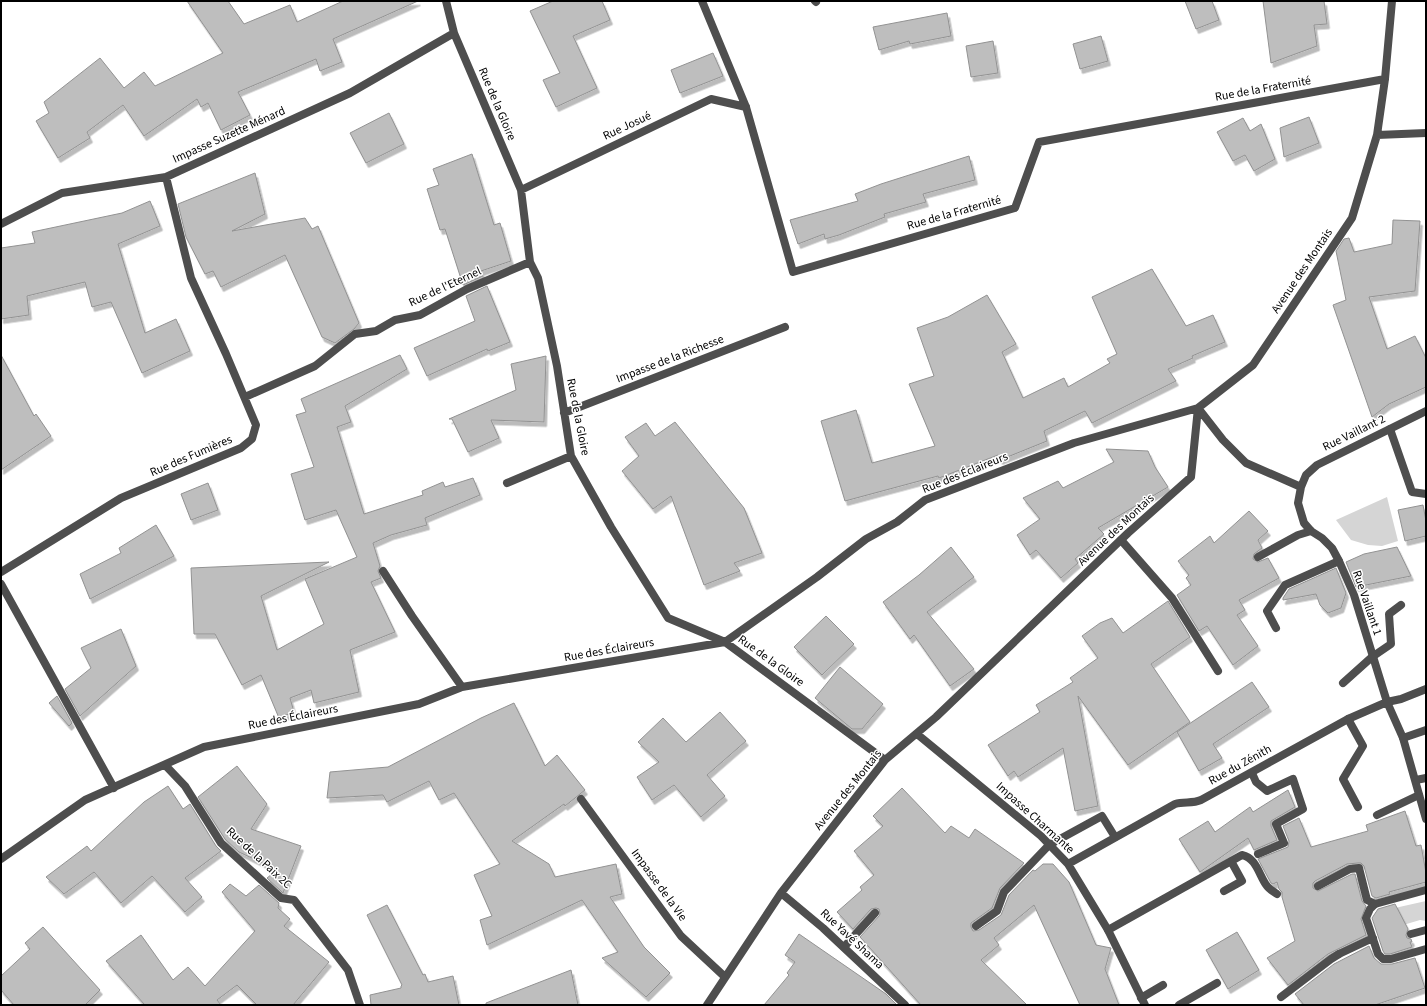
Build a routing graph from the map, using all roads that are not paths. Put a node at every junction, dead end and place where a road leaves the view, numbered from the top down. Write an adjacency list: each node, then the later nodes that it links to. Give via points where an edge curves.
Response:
1 (446, 1): 4 (street, Rue de la Gloire)
2 (702, 1): 6 (street, Rue de la Fraternité)
3 (1392, 1): 5 (street, Avenue des Montais)
4 (454, 33): 9 (street, Impasse Suzette Ménard, via 350,93); 10 (street, Rue de la Gloire)
5 (1385, 79): 6 (street, Rue de la Fraternité, via 1039,142 1015,208 793,272); 8 (street, Avenue des Montais)
6 (746, 107): 10 (street, Rue Josué, via 711,100)
7 (1426, 132): 8 (street)
8 (1377, 135): 15 (street, Avenue des Montais, via 1352,218 1254,365)
9 (166, 177): 11 (street, Impasse Suzette Ménard, via 62,193); 14 (street, Rue des Fumières, via 191,278)
10 (521, 190): 12 (street, Rue de la Gloire)
11 (1, 224)
12 (530, 262): 14 (street, Rue de l'Eternel, via 467,289 420,315 395,320 376,331 355,334 315,366); 17 (street, Rue de la Gloire, via 538,278 557,366)
13 (785, 327): 17 (street, Impasse de la Richesse)
14 (245, 397): 28 (street, Rue des Fumières, via 256,424 252,439 241,448 121,498)
15 (1198, 408): 21 (street, via 1223,440 1246,463); 24 (street, Avenue des Montais, via 1191,477); 32 (street, Rue des Éclaireurs, via 1074,443 925,500 897,522 866,539)
16 (1426, 411): 18 (street, Rue Vaillant 2)
17 (564, 413): 19 (street, Rue de la Gloire)
18 (1390, 429): 21 (street, Rue Vaillant 2, via 1317,465 1306,475); 22 (street, via 1412,492)
19 (571, 456): 20 (street); 32 (street, Rue de la Gloire, via 611,527 668,618)
20 (507, 483)
21 (1301, 486): 23 (street, Rue Vaillant 1, via 1298,503 1304,523)
22 (1426, 494)
23 (1311, 531): 25 (street, via 1298,535); 26 (street, Rue Vaillant 1, via 1332,548)
24 (1121, 540): 34 (street, via 1172,598); 41 (street, Avenue des Montais)
25 (1258, 557)
26 (1339, 561): 31 (street, via 1285,585 1268,611); 33 (street, Rue Vaillant 1, via 1354,595)
27 (383, 571): 36 (street)
28 (1, 572)
29 (1, 584): 48 (street)
30 (1400, 605): 33 (street, via 1389,614 1391,644)
31 (1276, 628)
32 (725, 642): 36 (street, Rue des Éclaireurs); 43 (street, Rue de la Gloire)
33 (1372, 657): 35 (street); 38 (street, Rue Vaillant 1)
34 (1218, 671)
35 (1343, 683)
36 (462, 687): 44 (street, Rue des Éclaireurs, via 419,704 204,747)
37 (1426, 689): 38 (street, Rue du Zénith)
38 (1386, 702): 39 (street, Rue du Zénith); 42 (street, Rue Vaillant 1)
39 (1348, 719): 45 (street, Rue du Zénith); 51 (street, via 1363,746 1343,779)
40 (1426, 730): 42 (street)
41 (917, 734): 43 (street, Avenue des Montais); 55 (street, Impasse Charmante)
42 (1403, 738): 47 (street, Rue Vaillant 1)
43 (885, 760): 63 (street, Avenue des Montais)
44 (165, 765): 48 (street, Rue des Éclaireurs); 79 (street, Rue de la Paix 2C, via 185,786 221,843 281,898 294,900 348,970)
45 (1252, 773): 54 (street, Rue du Zénith, via 1202,800 1175,804); 56 (street, via 1256,782 1267,791 1293,779 1302,809 1276,824 1284,843)
46 (1426, 778): 47 (street)
47 (1416, 780): 49 (street, Rue Vaillant 1)
48 (114, 788): 57 (street, Rue des Éclaireurs, via 85,800)
49 (1419, 795): 52 (street); 53 (street, Rue Vaillant 1)
50 (582, 799): 74 (street, Impasse de la Vie, via 681,936)
51 (1358, 807)
52 (1377, 815)
53 (1426, 819)
54 (1115, 837): 55 (street, via 1102,816); 59 (street, Rue du Zénith)
55 (1049, 845): 59 (street, Impasse Charmante); 67 (street, via 1004,892 997,911)
56 (1258, 854)
57 (1, 859)
58 (1231, 861): 62 (street, via 1242,881); 64 (street, via 1242,855 1249,857 1267,887); 68 (street)
59 (1068, 864): 68 (street, Impasse Charmante)
60 (1318, 886): 65 (street, via 1350,869 1359,868 1367,900)
61 (1426, 890): 65 (street)
62 (1224, 891)
63 (781, 893): 72 (street, Rue Yavé Shama); 74 (street, Avenue des Montais)
64 (1277, 894)
65 (1375, 904): 71 (street, via 1366,918)
66 (875, 913): 72 (street)
67 (976, 926)
68 (1108, 930): 78 (street, Impasse Charmante)
69 (1426, 930): 70 (street)
70 (1412, 934)
71 (1373, 938): 73 (street, via 1378,954 1383,960); 77 (street, via 1330,959)
72 (844, 947): 81 (street, Rue Yavé Shama)
73 (1426, 949)
74 (725, 977): 80 (street, Avenue des Montais)
75 (1217, 983): 82 (street)
76 (1163, 985): 78 (street)
77 (1281, 997)
78 (1143, 1001)
79 (360, 1005)
80 (707, 1005)
81 (905, 1005)
82 (1179, 1005)

